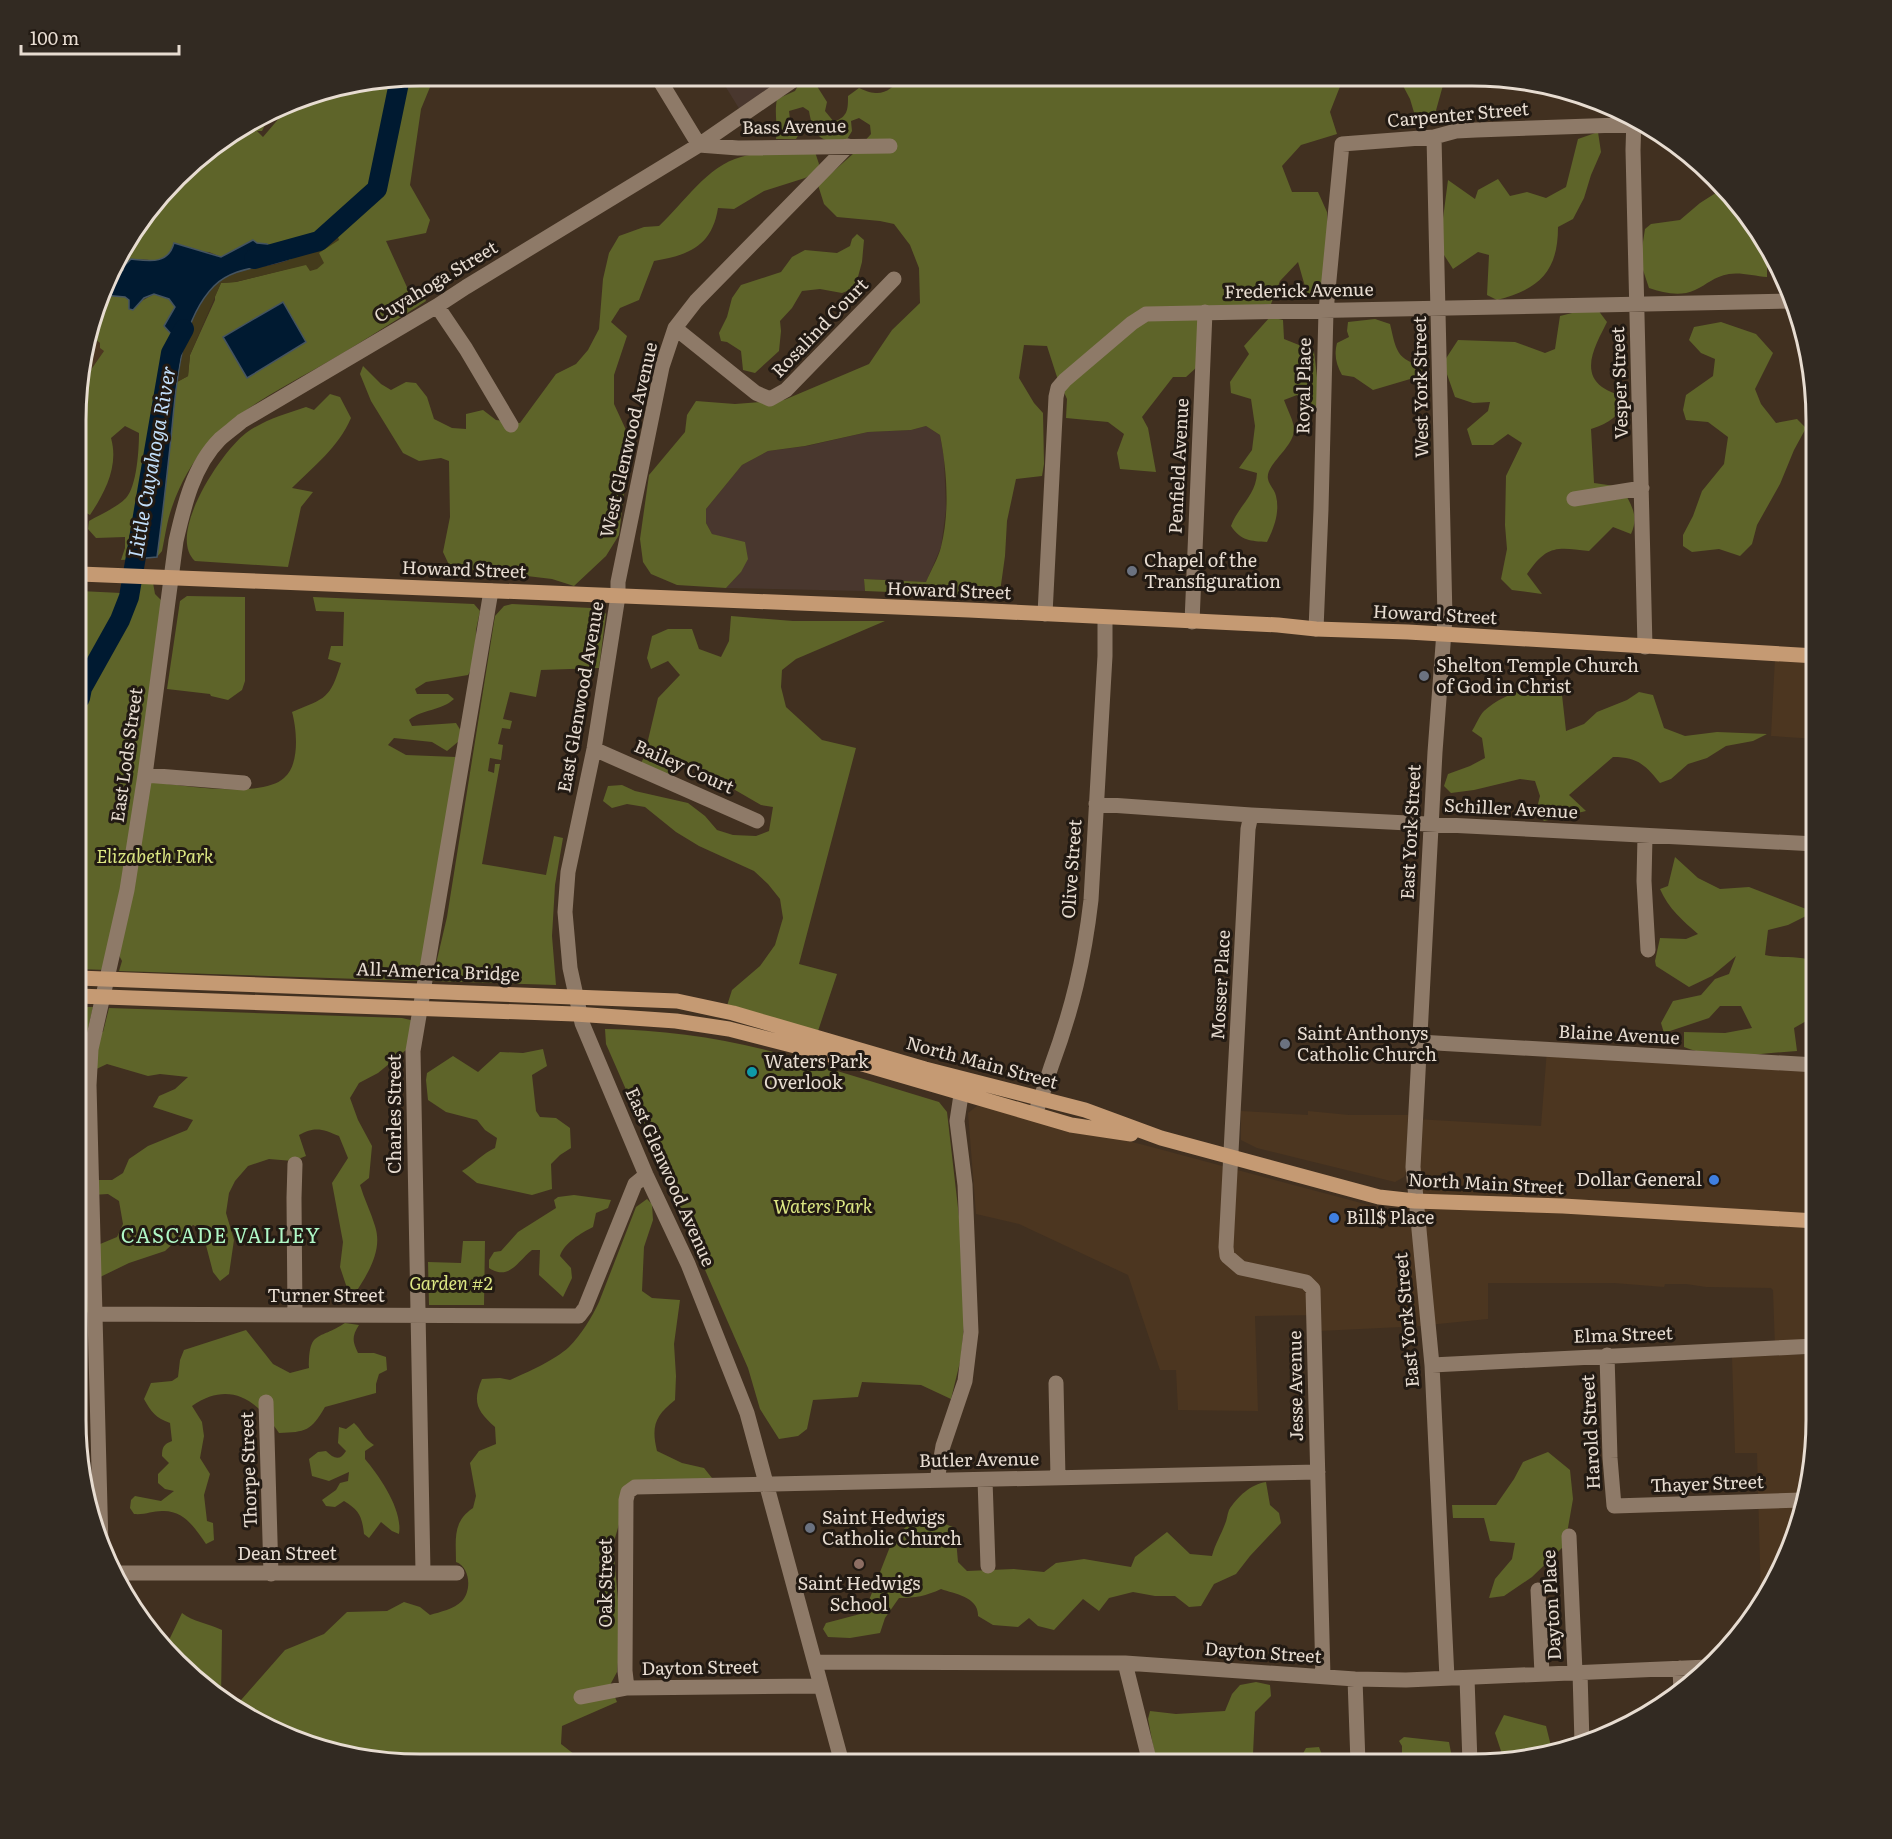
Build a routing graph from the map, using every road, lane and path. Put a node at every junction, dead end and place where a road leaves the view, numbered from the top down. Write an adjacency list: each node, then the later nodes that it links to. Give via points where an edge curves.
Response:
1 (662, 85): 7 (street)
2 (786, 85): 7 (street, Cuyahoga Street)
3 (1625, 123): 5 (street, Carpenter Street, via 1456,131)
4 (1638, 129): 12 (street, Vesper Street, via 1633,150)
5 (1434, 137): 6 (street, Carpenter Street); 14 (street, West York Street)
6 (1342, 144): 15 (street, Royal Place)
7 (699, 145): 8 (street, Bass Avenue); 13 (street, Cuyahoga Street)
8 (848, 146): 9 (street, Bass Avenue); 17 (street, West Glenwood Avenue, via 696,301)
9 (890, 146)
10 (894, 279): 17 (street, Rosalind Court, via 786,390 770,399 756,393)
11 (1785, 301): 12 (street, Frederick Avenue)
12 (1636, 304): 14 (street, Frederick Avenue); 19 (street, Vesper Street)
13 (437, 306): 18 (street); 22 (street, Cuyahoga Street, via 242,421 219,441 196,474 183,507)
14 (1439, 309): 15 (street, Frederick Avenue); 29 (street, West York Street)
15 (1326, 311): 16 (street, Frederick Avenue); 28 (street, Royal Place)
16 (1205, 312): 25 (street, Frederick Avenue, via 1146,314 1058,388); 27 (street, Penfield Avenue)
17 (675, 328): 24 (street, West Glenwood Avenue, via 662,367 637,483)
18 (511, 425)
19 (1642, 488): 20 (street); 30 (street, Vesper Street)
20 (1574, 499)
21 (85, 574): 22 (main road, Howard Street)
22 (170, 577): 23 (main road, Howard Street); 33 (street, East Lods Street)
23 (491, 591): 24 (main road, Howard Street); 60 (street, Charles Street, via 413,1051)
24 (618, 596): 25 (main road, Howard Street); 32 (street, East Glenwood Avenue)
25 (1045, 614): 26 (main road, Howard Street)
26 (1105, 618): 27 (main road, Howard Street); 35 (street, Olive Street)
27 (1192, 622): 28 (main road, Howard Street)
28 (1316, 629): 29 (main road, Howard Street)
29 (1443, 635): 30 (main road, Howard Street); 38 (street, East York Street)
30 (1646, 647): 31 (main road, Howard Street)
31 (1806, 655)
32 (594, 750): 37 (street, Bailey Court); 55 (street, East Glenwood Avenue, via 568,872 565,912 570,968 582,1023)
33 (145, 775): 34 (street); 46 (street, East Lods Street, via 128,890)
34 (244, 783)
35 (1096, 804): 36 (street, Schiller Avenue); 50 (street, Olive Street, via 1091,900 1082,965)
36 (1251, 814): 38 (street, Schiller Avenue); 53 (street, Mosser Place)
37 (757, 821)
38 (1431, 824): 39 (street, Schiller Avenue); 45 (street, East York Street)
39 (1645, 836): 40 (street, Schiller Avenue); 41 (street)
40 (1806, 844)
41 (1648, 950)
42 (85, 978): 44 (main road, All-America Bridge, via 677,1001 733,1013)
43 (85, 996): 44 (main road, All-America Bridge, via 635,1017)
44 (791, 1037): 49 (main road, North Main Street)
45 (1419, 1042): 48 (street, Blaine Avenue); 56 (street, East York Street)
46 (85, 1045)
47 (85, 1056): 58 (street, East Lods Street)
48 (1806, 1064)
49 (962, 1085): 50 (main road, North Main Street); 51 (main road, North Main Street); 68 (street, via 957,1129 965,1185 971,1332 965,1381 943,1446)
50 (1041, 1099): 51 (street, Olive Street); 52 (main road, North Main Street, via 1085,1110)
51 (1034, 1114): 52 (main road, North Main Street, via 1079,1126)
52 (1161, 1138): 53 (main road, North Main Street)
53 (1231, 1157): 56 (main road, North Main Street, via 1379,1197); 66 (street, Jesse Avenue, via 1227,1256 1241,1268 1306,1282 1313,1289)
54 (295, 1164): 59 (street)
55 (646, 1175): 60 (street, Turner Street, via 635,1184 582,1315); 70 (street, East Glenwood Avenue, via 688,1264 738,1387)
56 (1415, 1201): 57 (main road, North Main Street); 63 (street, East York Street)
57 (1806, 1220)
58 (96, 1314): 59 (street, Turner Street); 74 (street, East Lods Street)
59 (295, 1315): 60 (street, Turner Street)
60 (419, 1316): 77 (street, Charles Street)
61 (1806, 1346): 62 (street, Elma Street)
62 (1607, 1356): 63 (street, Elma Street); 73 (street, Harold Street)
63 (1432, 1365): 89 (street, East York Street)
64 (1056, 1383): 67 (street)
65 (266, 1402): 80 (street, Thorpe Street)
66 (1318, 1472): 67 (street, Butler Avenue); 88 (street, Jesse Avenue)
67 (1058, 1478): 69 (street, Butler Avenue)
68 (937, 1480): 69 (street, Butler Avenue); 70 (street, Butler Avenue)
69 (985, 1480): 76 (street)
70 (768, 1485): 71 (street, Butler Avenue); 82 (street, East Glenwood Avenue)
71 (641, 1487): 94 (street, Oak Street, via 632,1488 626,1500)
72 (1796, 1500): 73 (street, Thayer Street)
73 (1614, 1506)
74 (100, 1518)
75 (1569, 1536): 86 (street, Dayton Place)
76 (988, 1566)
77 (423, 1572): 79 (street, Dean Street); 80 (street, Dean Street)
78 (123, 1573): 80 (street, Dean Street)
79 (457, 1573)
80 (272, 1574)
81 (1538, 1590): 87 (street)
82 (815, 1662): 83 (street, Dayton Street); 93 (street, East Glenwood Avenue)
83 (1125, 1663): 88 (street, Dayton Street); 98 (street)
84 (1697, 1667): 85 (street, Dayton Street)
85 (1680, 1668): 86 (street, Dayton Street); 92 (street)
86 (1577, 1672): 87 (street, Dayton Street); 96 (street, Dayton Place)
87 (1542, 1674): 90 (street, Dayton Street)
88 (1323, 1677): 91 (street, Dayton Street)
89 (1447, 1678): 90 (street, Dayton Street); 91 (street, Dayton Street)
90 (1467, 1678): 100 (street)
91 (1355, 1679): 99 (street)
92 (1681, 1681)
93 (820, 1686): 94 (street, Dayton Street); 97 (street, East Glenwood Avenue)
94 (627, 1688): 95 (street, Dayton Street)
95 (580, 1696)
96 (1581, 1735)
97 (839, 1754)
98 (1148, 1754)
99 (1358, 1754)
100 (1470, 1754)

